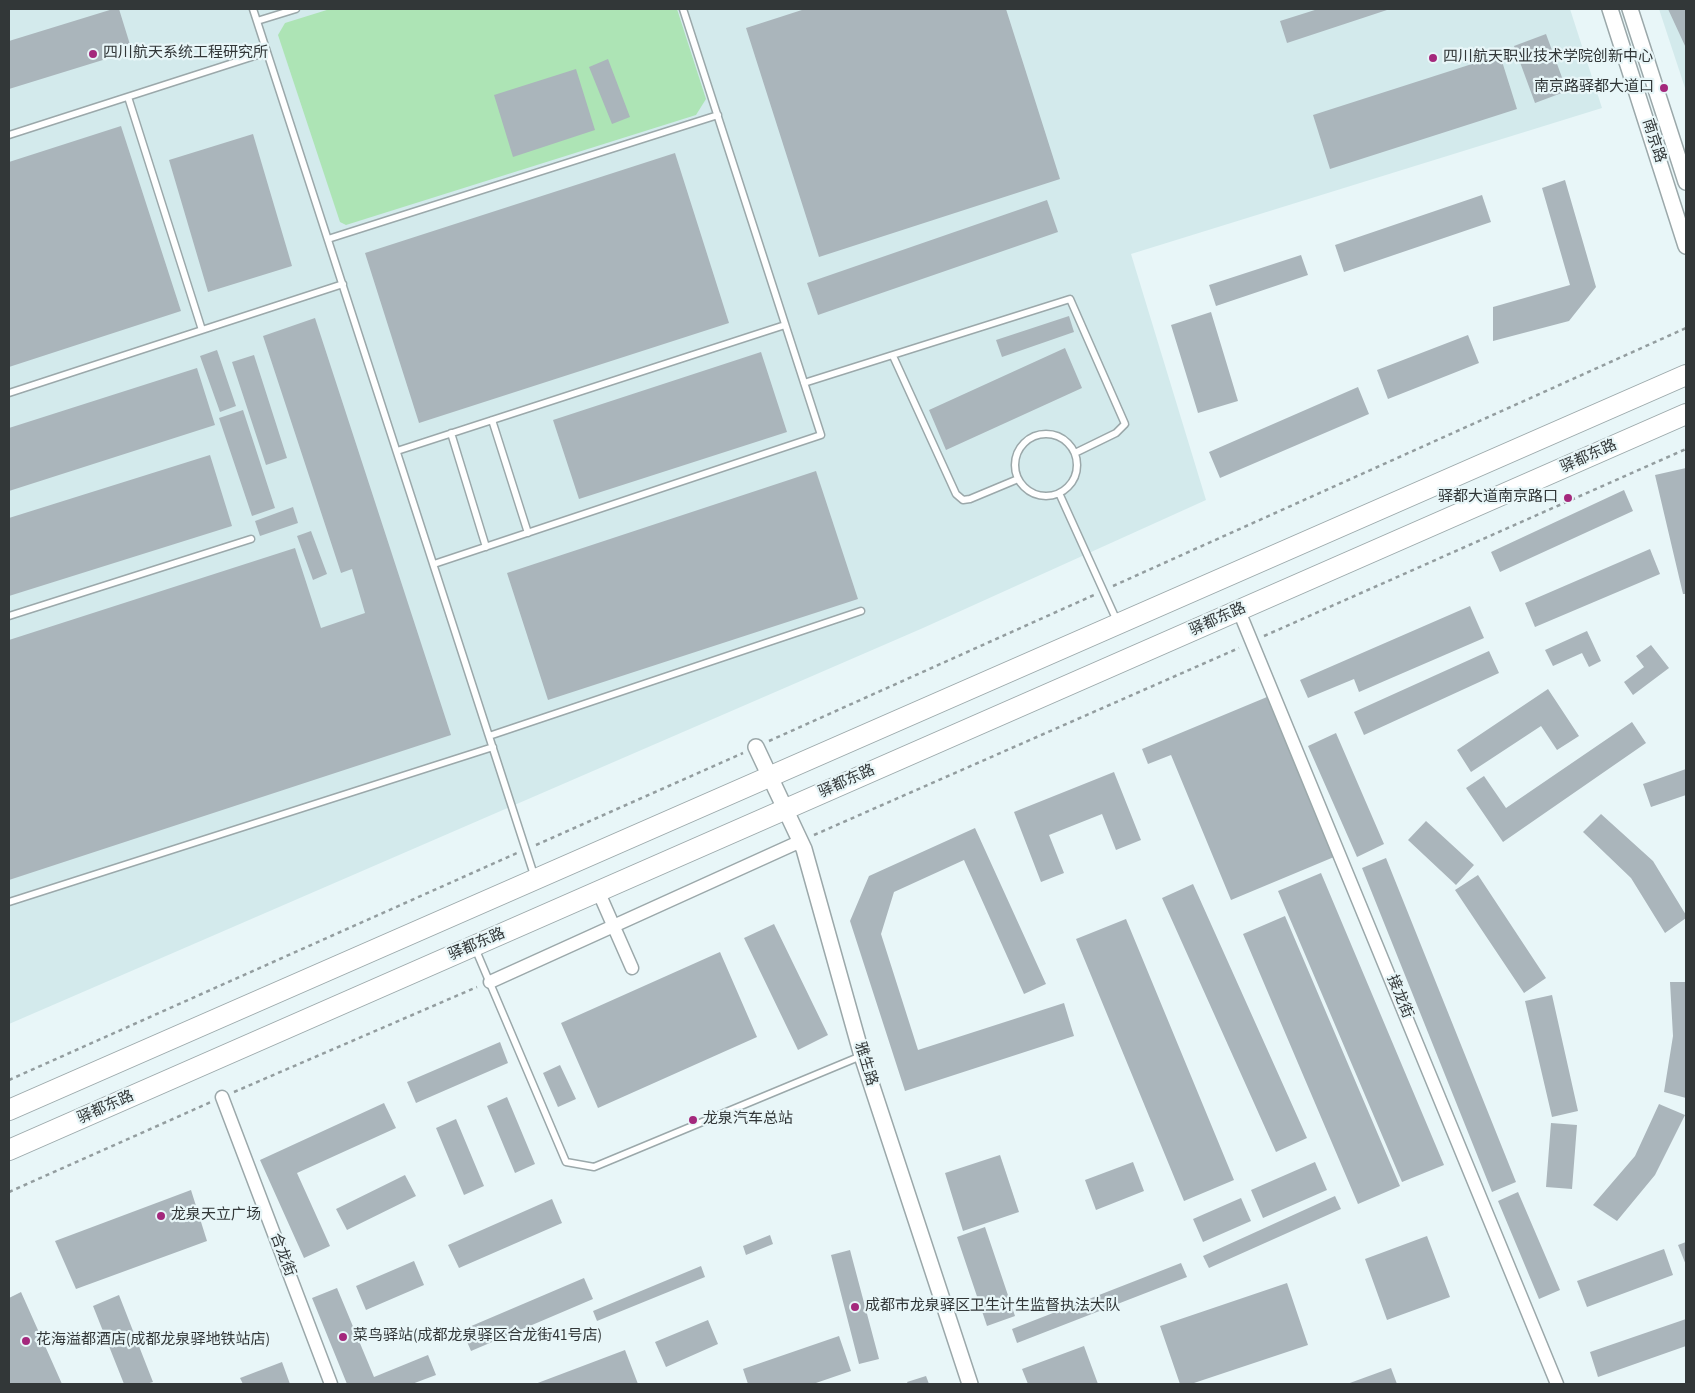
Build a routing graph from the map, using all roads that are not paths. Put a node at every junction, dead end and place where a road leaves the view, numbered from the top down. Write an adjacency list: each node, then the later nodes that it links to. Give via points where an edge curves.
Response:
1 (253, 9): 6 (lane)
2 (296, 9): 6 (lane)
3 (683, 9): 9 (lane)
4 (1610, 9): 13 (street, 南京路)
5 (1630, 9): 11 (street)
6 (257, 21): 7 (lane)
7 (268, 52): 8 (lane); 12 (lane)
8 (128, 97): 10 (lane); 16 (lane)
9 (718, 115): 12 (lane); 15 (lane)
10 (9, 135)
11 (1686, 182)
12 (328, 239): 14 (lane)
13 (1686, 246)
14 (343, 284): 16 (lane); 24 (lane)
15 (785, 325): 19 (lane); 22 (lane)
16 (202, 330): 20 (lane)
17 (893, 356): 19 (lane); 25 (lane, via 1070,300 1125,424 1116,433); 26 (lane, via 956,494 964,500 970,499)
18 (1686, 374): 35 (highway)
19 (804, 383): 28 (lane, via 821,435)
20 (9, 393)
21 (1686, 414): 33 (highway, 驿都东路)
22 (492, 420): 23 (lane); 28 (lane)
23 (452, 433): 24 (lane); 30 (lane)
24 (397, 451): 31 (lane)
25 (1075, 453): 26 (lane, via 1064,439 1055,435 1035,436 1023,445 1016,458); 27 (lane, via 1076,476)
26 (1018, 479): 27 (lane, via 1033,494)
27 (1059, 493): 35 (lane)
28 (528, 533): 30 (lane)
29 (251, 539): 34 (lane)
30 (486, 547): 31 (lane)
31 (434, 564): 36 (lane)
32 (861, 611): 36 (lane)
33 (1239, 611): 40 (highway, 驿都东路); 55 (street, 接龙街)
34 (9, 616)
35 (1118, 624): 39 (highway)
36 (489, 736): 37 (lane)
37 (493, 747): 42 (lane); 44 (lane)
38 (756, 747): 39 (street, 雅生路)
39 (771, 776): 40 (street, 雅生路); 42 (highway)
40 (786, 808): 41 (street, 雅生路); 43 (highway, 驿都东路)
41 (801, 841): 45 (street); 49 (street, 雅生路)
42 (536, 878): 51 (highway)
43 (599, 893): 45 (street); 46 (highway, 驿都东路)
44 (9, 902)
45 (614, 925): 47 (street); 48 (street)
46 (474, 946): 48 (lane); 52 (highway, 驿都东路)
47 (632, 968)
48 (490, 982): 49 (lane, via 566,1162 594,1167)
49 (862, 1056): 54 (street, 雅生路)
50 (222, 1097): 53 (street, 合龙街)
51 (9, 1110)
52 (9, 1150)
53 (331, 1384)
54 (970, 1384)
55 (1557, 1384)

